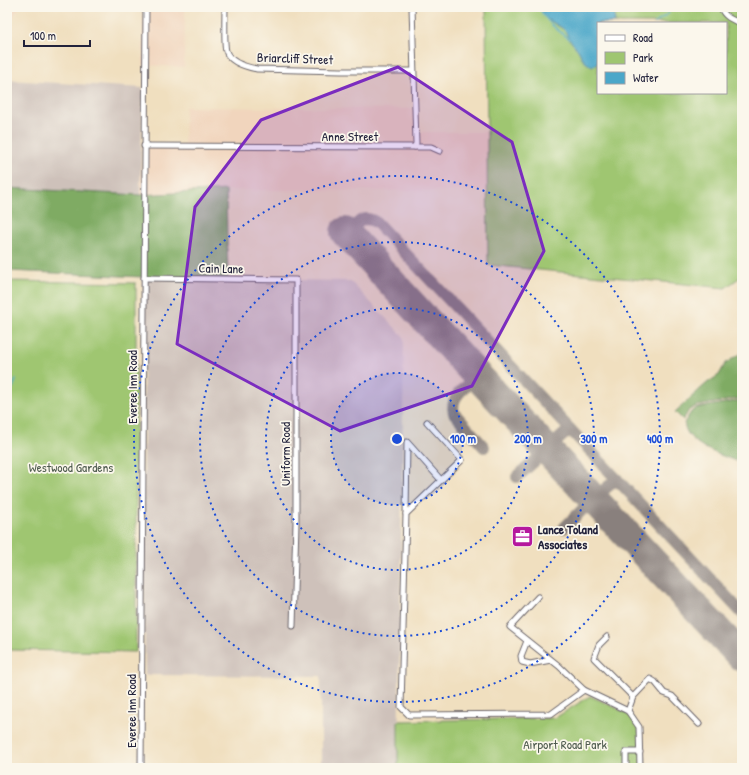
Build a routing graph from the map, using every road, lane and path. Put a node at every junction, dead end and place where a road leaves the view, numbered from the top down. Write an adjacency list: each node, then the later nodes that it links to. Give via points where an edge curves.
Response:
1 (146, 7): 7 (street, Everee Inn Road)
2 (225, 7): 6 (street, Briarcliff Street, via 226,51 233,60 244,66 257,69)
3 (412, 7): 6 (street)
4 (721, 7): 5 (street, via 722,12 734,21)
5 (742, 22)
6 (413, 71): 8 (street)
7 (144, 146): 8 (street, Anne Street); 10 (street, Everee Inn Road)
8 (415, 147): 9 (street, Anne Street)
9 (440, 151)
10 (144, 278): 11 (street, Cain Lane); 25 (street, Everee Inn Road)
11 (296, 282): 16 (street, Uniform Road)
12 (427, 422): 13 (street, via 462,460)
13 (441, 480): 14 (street); 14 (street, via 406,442)
14 (406, 514): 20 (street, via 401,707 410,715 551,714)
15 (538, 597): 18 (street, via 510,627)
16 (294, 626)
17 (607, 637): 21 (street, via 599,645 594,658)
18 (527, 641): 19 (street); 19 (street, via 521,656 522,662 530,664)
19 (551, 660): 20 (street)
20 (584, 690): 22 (street)
21 (633, 697): 22 (street); 23 (street, via 650,679 664,693 672,696)
22 (628, 711): 24 (street, via 639,727)
23 (699, 724)
24 (640, 752): 26 (street, via 626,752); 27 (street)
25 (141, 768)
26 (626, 768)
27 (640, 768)

